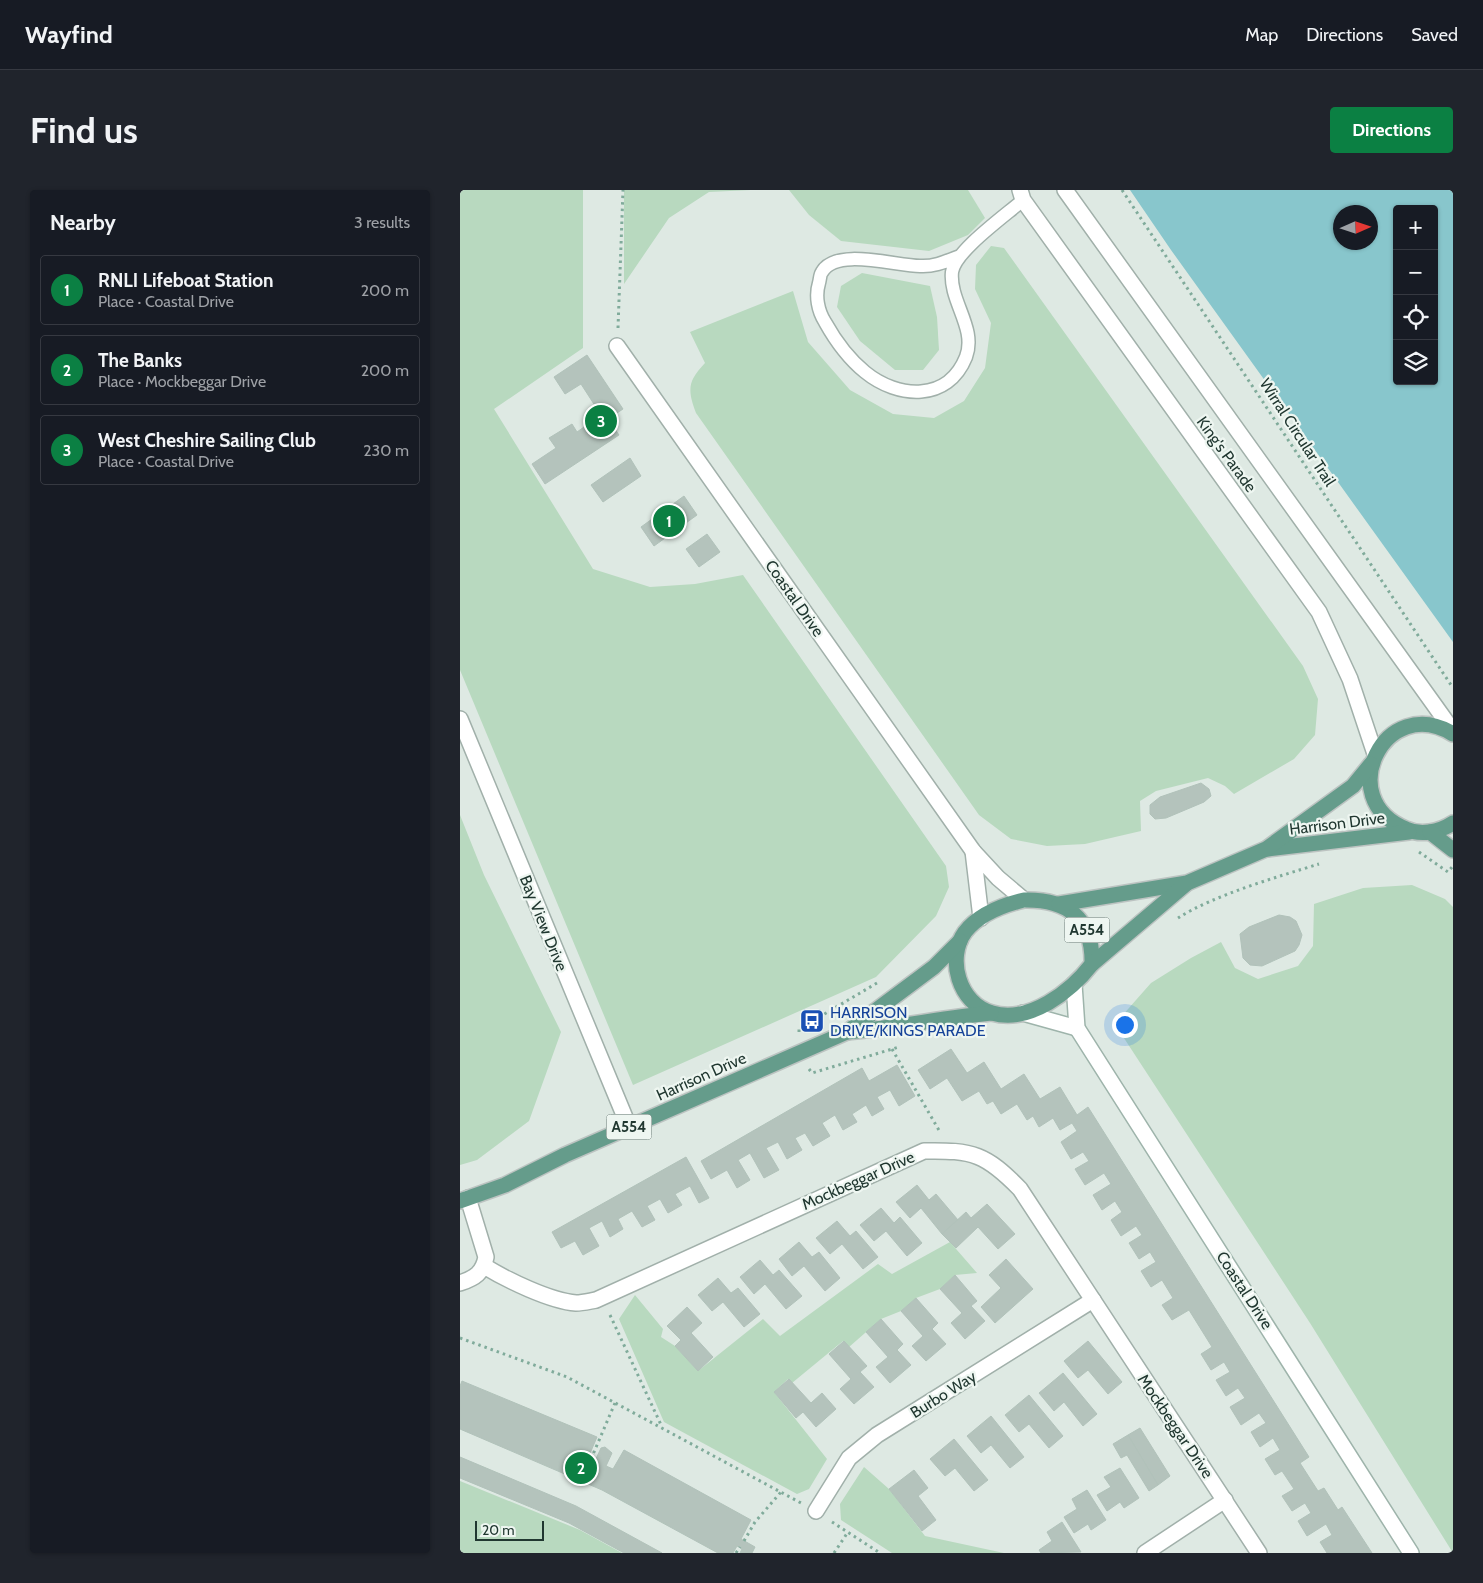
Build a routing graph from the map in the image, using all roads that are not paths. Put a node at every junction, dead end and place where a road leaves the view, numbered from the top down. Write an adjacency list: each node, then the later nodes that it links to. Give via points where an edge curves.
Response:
1 (1065, 190): 6 (street, King's Parade)
2 (1021, 195): 3 (lane); 7 (street, King's Parade, via 1319,612 1350,679)
3 (960, 256): 3 (lane, via 952,272 967,330 966,356 951,381 926,393 898,390 866,373 834,339 818,312 818,286 822,272 830,264 846,258 920,266 936,265)
4 (617, 346): 12 (street, Coastal Drive)
5 (460, 719): 25 (street, Bay View Drive)
6 (1453, 732): 7 (main road, Harrison Drive, via 1428,724 1396,731 1384,741)
7 (1373, 759): 9 (main road, via 1369,782 1373,799 1382,814); 11 (main road, Harrison Drive / A554, via 1353,786)
8 (1453, 823): 10 (main road)
9 (1411, 832): 10 (main road, Harrison Drive); 11 (main road, Harrison Drive / A554)
10 (1430, 832): 13 (main road)
11 (1266, 849): 14 (main road, Harrison Drive / A554)
12 (973, 850): 15 (street, Coastal Drive); 17 (street)
13 (1453, 850)
14 (1187, 883): 16 (main road, Harrison Drive / A554); 19 (main road, Harrison Drive / A554)
15 (1024, 900): 16 (main road, A554); 17 (main road, A554)
16 (1059, 904): 19 (main road, A554, via 1072,910 1088,933)
17 (981, 918): 18 (main road, A554, via 966,930)
18 (960, 940): 21 (main road, via 955,956 960,986 970,999); 24 (main road, Harrison Drive / A554, via 934,967)
19 (1092, 964): 20 (main road, A554)
20 (1074, 984): 22 (main road, A554, via 1054,999); 23 (street, Coastal Drive)
21 (991, 1013): 22 (main road, A554); 24 (main road, Harrison Drive / A554)
22 (1023, 1013): 23 (street)
23 (1077, 1028): 34 (street, Coastal Drive)
24 (846, 1032): 25 (main road, Harrison Drive / A554)
25 (629, 1127): 26 (main road, Harrison Drive / A554, via 505,1186)
26 (464, 1199): 27 (street, via 486,1257)
27 (484, 1266): 28 (street, via 478,1276); 29 (street, Mockbeggar Drive, via 506,1279 554,1297 577,1303 602,1297 924,1151 950,1150 976,1155 997,1165 1020,1189)
28 (460, 1283)
29 (1093, 1300): 30 (street, Mockbeggar Drive); 31 (street, Burbo Way, via 877,1435 850,1458)
30 (1225, 1500): 32 (street); 33 (street, Mockbeggar Drive)
31 (816, 1511)
32 (1145, 1553)
33 (1259, 1553)
34 (1412, 1553)

